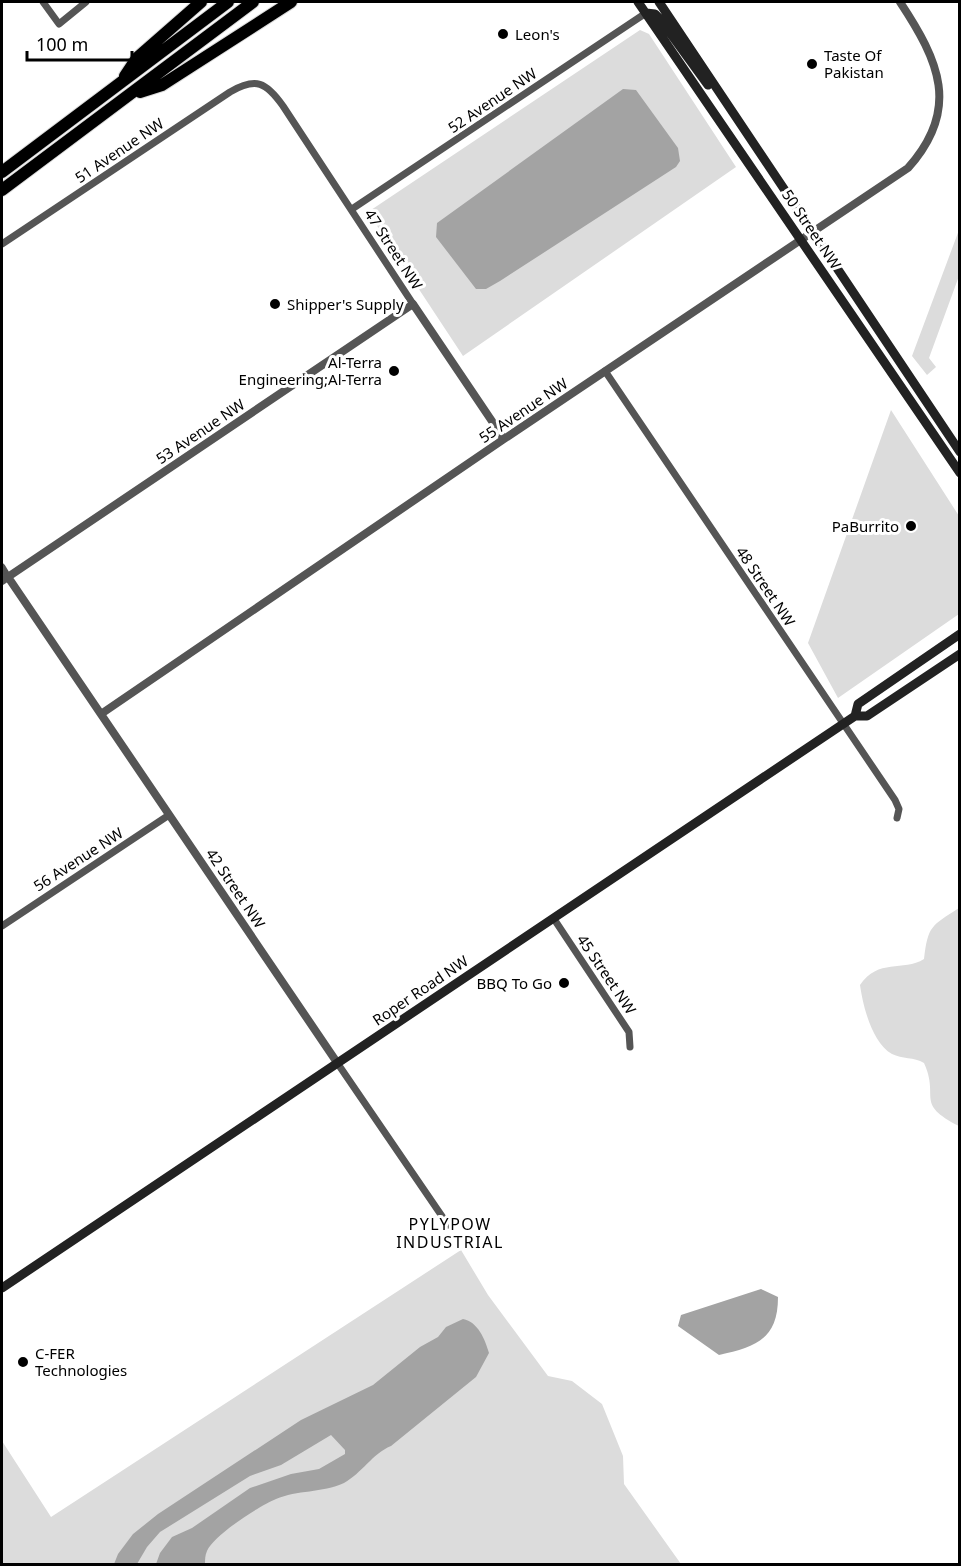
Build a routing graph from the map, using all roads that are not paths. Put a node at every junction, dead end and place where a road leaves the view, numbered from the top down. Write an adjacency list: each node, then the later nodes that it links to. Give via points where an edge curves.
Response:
1 (43, 2): 2 (street, via 59,24)
2 (86, 2)
3 (201, 2): 12 (highway, via 136,58)
4 (228, 2): 12 (highway)
5 (254, 2): 13 (highway)
6 (291, 2): 13 (highway, via 162,85)
7 (638, 2): 10 (main road, 50 Street NW)
8 (657, 2): 14 (main road, 50 Street NW)
9 (900, 2): 18 (street, 55 Avenue NW, via 940,69 943,115 931,142 908,168)
10 (646, 13): 14 (main road, via 660,19 698,74); 17 (street, 52 Avenue NW); 19 (main road, 50 Street NW)
11 (254, 83): 17 (street, 47 Street NW, via 273,91); 20 (street, 51 Avenue NW, via 230,92)
12 (120, 84): 15 (highway)
13 (130, 95): 16 (highway)
14 (729, 109): 18 (main road, 50 Street NW)
15 (2, 172)
16 (2, 190)
17 (352, 209): 21 (street, 47 Street NW)
18 (812, 232): 19 (street, 55 Avenue NW); 24 (main road, 50 Street NW)
19 (801, 240): 22 (street, 55 Avenue NW); 25 (main road, 50 Street NW)
20 (2, 244)
21 (413, 304): 23 (street, 47 Street NW); 27 (street, 53 Avenue NW)
22 (605, 371): 23 (street, 55 Avenue NW); 32 (street, 48 Street NW)
23 (504, 439): 30 (street, 55 Avenue NW)
24 (960, 452)
25 (960, 473)
26 (2, 567): 27 (street, 42 Street NW)
27 (5, 579): 30 (street, 42 Street NW)
28 (960, 634): 31 (main road, Roper Road NW, via 858,704)
29 (960, 654): 31 (main road, Roper Road NW, via 867,716)
30 (101, 714): 33 (street, 42 Street NW)
31 (855, 716): 32 (main road, Roper Road NW)
32 (843, 723): 34 (street, 48 Street NW, via 895,800); 35 (main road, Roper Road NW)
33 (169, 815): 36 (street, 56 Avenue NW); 38 (street, 42 Street NW)
34 (897, 818)
35 (554, 919): 37 (street, 45 Street NW, via 629,1032); 38 (main road, Roper Road NW)
36 (2, 926)
37 (630, 1047)
38 (338, 1064): 39 (street, 42 Street NW); 40 (main road, Roper Road NW)
39 (448, 1225)
40 (2, 1288)

